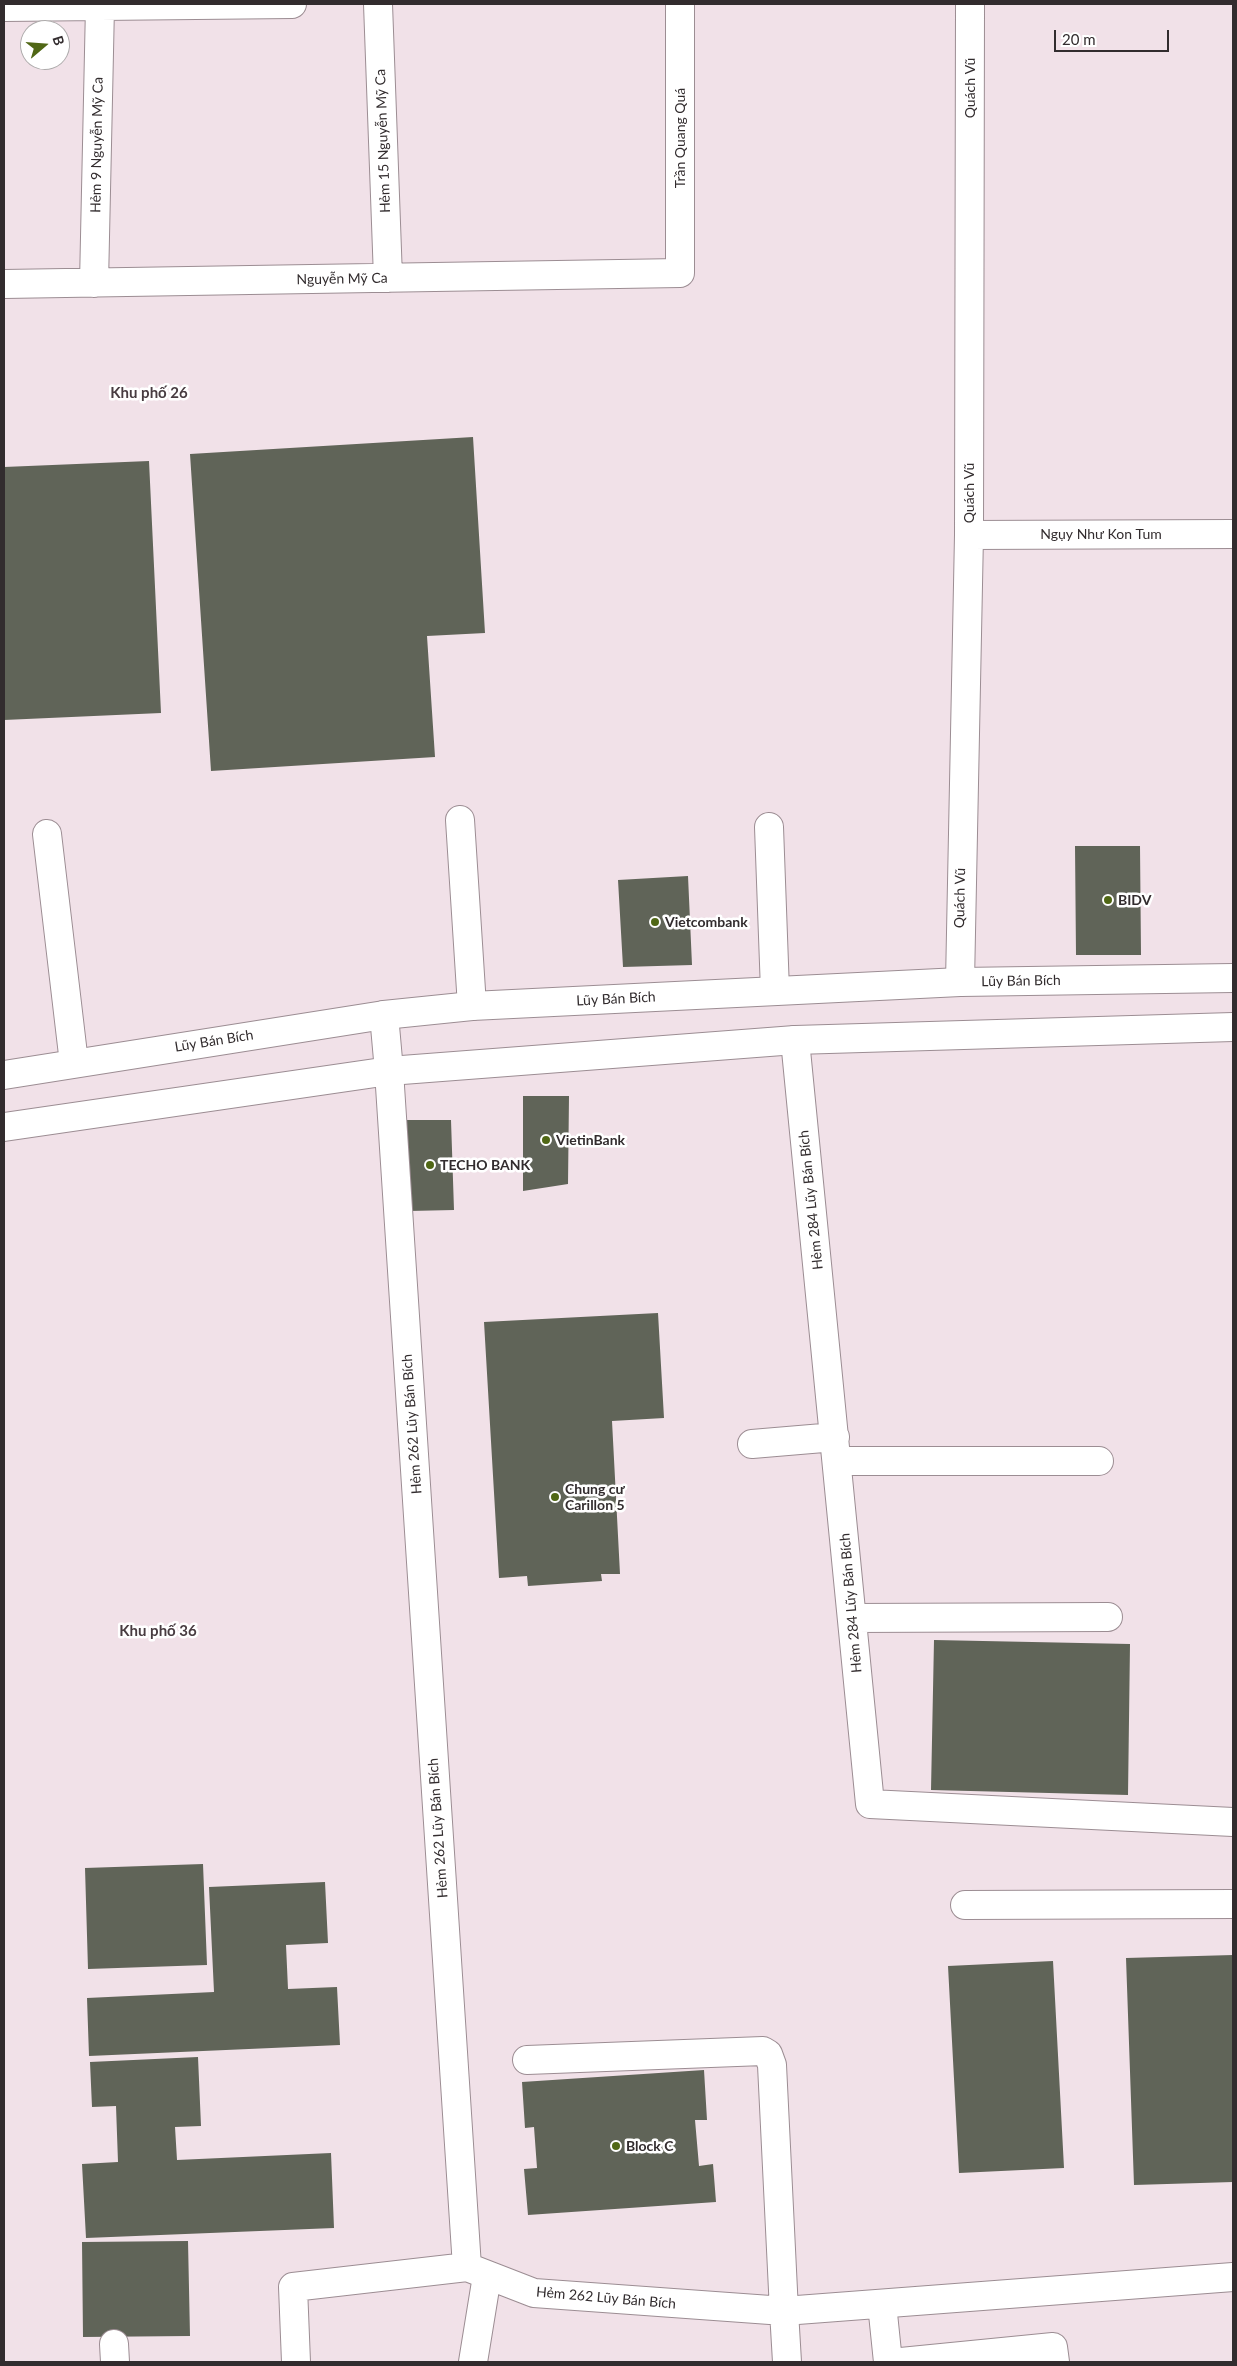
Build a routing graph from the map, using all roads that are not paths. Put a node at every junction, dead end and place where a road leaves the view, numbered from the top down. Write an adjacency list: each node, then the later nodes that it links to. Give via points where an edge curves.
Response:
1 (243, 4): 2 (street); 6 (street)
2 (292, 4)
3 (378, 4): 9 (street, Hẻm 15 Nguyễn Mỹ Ca)
4 (680, 4): 8 (street, Trần Quang Quá)
5 (970, 4): 13 (street, Quách Vũ)
6 (100, 6): 7 (street); 10 (street, Hẻm 9 Nguyễn Mỹ Ca)
7 (4, 8)
8 (680, 273): 9 (street, Nguyễn Mỹ Ca)
9 (388, 278): 10 (street, Nguyễn Mỹ Ca)
10 (94, 283): 11 (street, Nguyễn Mỹ Ca)
11 (4, 284)
12 (1233, 534): 13 (street, Ngụy Như Kon Tum)
13 (969, 535): 18 (street, Quách Vũ)
14 (460, 820): 20 (street)
15 (769, 827): 19 (street)
16 (46, 834): 24 (street)
17 (1233, 978): 18 (street, Lũy Bán Bích)
18 (960, 982): 19 (street, Lũy Bán Bích)
19 (775, 991): 20 (street, Lũy Bán Bích)
20 (472, 1006): 21 (street, Lũy Bán Bích)
21 (384, 1015): 24 (street, Lũy Bán Bích); 25 (street, Hẻm 262 Lũy Bán Bích)
22 (1233, 1027): 23 (street)
23 (795, 1040): 25 (street); 29 (street, Hẻm 284 Lũy Bán Bích)
24 (74, 1063): 26 (street, Lũy Bán Bích)
25 (389, 1071): 27 (street); 37 (street, Hẻm 262 Lũy Bán Bích)
26 (4, 1075)
27 (4, 1127)
28 (752, 1444): 29 (street)
29 (836, 1449): 30 (street); 32 (street, Hẻm 284 Lũy Bán Bích)
30 (1099, 1460)
31 (1108, 1617): 32 (street)
32 (853, 1618): 33 (street, Hẻm 284 Lũy Bán Bích, via 870,1804)
33 (1233, 1822)
34 (1233, 1904): 35 (street)
35 (965, 1905)
36 (527, 2060): 40 (street, via 763,2050 768,2054 772,2065)
37 (477, 2271): 40 (street, Hẻm 262 Lũy Bán Bích, via 534,2294); 41 (street, via 293,2287); 42 (street)
38 (1233, 2277): 39 (street, Hẻm 262 Lũy Bán Bích)
39 (882, 2304): 40 (street, Hẻm 262 Lũy Bán Bích); 44 (street)
40 (784, 2311): 43 (street)
41 (296, 2362)
42 (473, 2362)
43 (787, 2362)
44 (888, 2362)
45 (901, 2362): 46 (street, via 1053,2347)
46 (1055, 2362)

